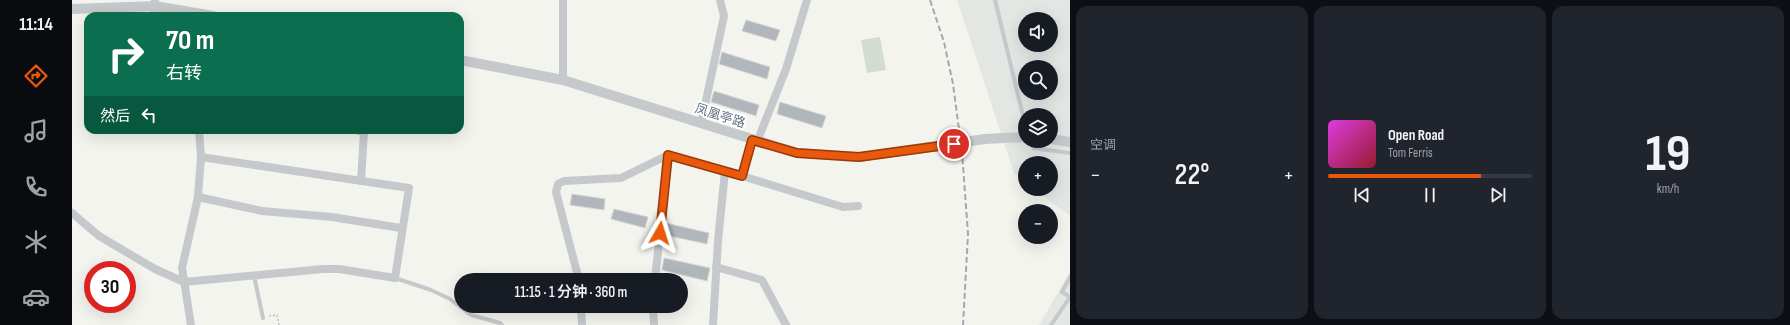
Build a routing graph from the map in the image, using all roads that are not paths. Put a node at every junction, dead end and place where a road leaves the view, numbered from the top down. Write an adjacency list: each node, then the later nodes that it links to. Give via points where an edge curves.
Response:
1 (563, 0): 10 (street)
2 (720, 0): 12 (street, via 724,16)
3 (807, 0): 17 (street, via 786,69)
4 (995, 0): 11 (lane)
5 (108, 4): 6 (street); 7 (street)
6 (154, 7): 8 (street)
7 (72, 9)
8 (187, 12)
9 (464, 61): 10 (street, 凤凰亭路)
10 (563, 80): 12 (street, 凤凰亭路)
11 (1021, 108)
12 (701, 124): 17 (street, 凤凰亭路)
13 (199, 134): 22 (street)
14 (364, 134): 25 (street)
15 (1018, 137): 17 (street, 凤凰亭路, via 985,139 859,157 797,153)
16 (1058, 140): 18 (street)
17 (754, 141): 24 (street)
18 (1070, 142)
19 (1033, 148): 20 (lane)
20 (1070, 153)
21 (668, 155): 23 (street); 31 (street, via 621,178 564,181 558,184 556,192); 32 (street)
22 (201, 157): 25 (street); 26 (street)
23 (725, 171): 24 (street); 30 (street)
24 (742, 176): 27 (street, via 843,207)
25 (361, 181): 29 (street, via 409,188)
26 (198, 197): 29 (street, via 262,211 332,217); 36 (street, via 182,268)
27 (858, 206)
28 (72, 213): 36 (street, via 99,236 155,269)
29 (401, 228): 35 (street)
30 (716, 267): 45 (street); 46 (street, via 762,280)
31 (577, 273)
32 (656, 273)
33 (254, 276): 35 (street, via 340,269); 36 (street); 40 (lane)
34 (1070, 277): 37 (lane, via 1062,292)
35 (395, 278): 42 (lane, via 450,299 470,315)
36 (184, 282): 41 (street)
37 (1070, 297): 47 (lane)
38 (581, 313): 43 (street)
39 (653, 313): 44 (street)
40 (263, 318)
41 (192, 325)
42 (502, 325)
43 (582, 325)
44 (654, 325)
45 (713, 325)
46 (786, 325)
47 (1052, 325)

